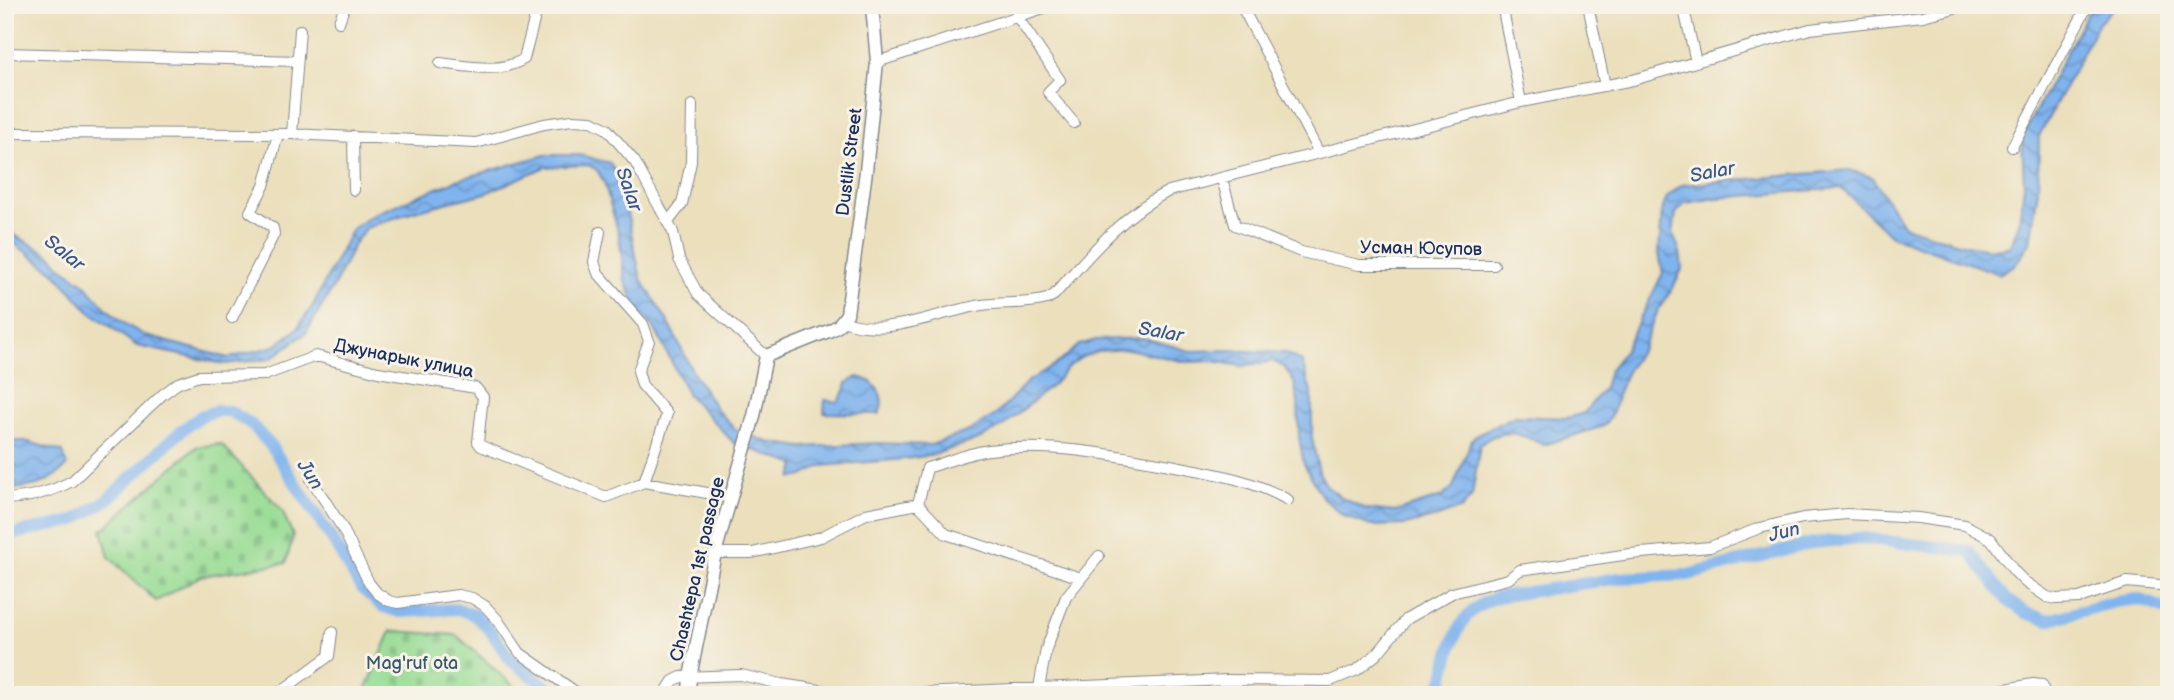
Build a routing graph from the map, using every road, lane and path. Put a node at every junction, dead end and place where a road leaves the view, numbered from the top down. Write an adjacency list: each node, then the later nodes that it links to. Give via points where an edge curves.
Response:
1 (345, 5): 12 (street)
2 (538, 5): 18 (street, via 524,59 491,68)
3 (872, 5): 16 (street, Dustlik Street)
4 (1053, 5): 11 (street)
5 (1241, 5): 28 (street)
6 (1502, 5): 20 (street)
7 (1588, 5): 19 (street)
8 (1683, 5): 17 (street)
9 (1967, 5): 17 (street, via 1923,16 1810,29)
10 (2088, 5): 27 (street)
11 (1018, 18): 16 (street); 22 (street, via 1060,80 1048,92)
12 (339, 22)
13 (300, 30): 15 (street)
14 (5, 53): 15 (street)
15 (297, 61): 25 (street)
16 (877, 62): 35 (street, Dustlik Street)
17 (1696, 62): 19 (street)
18 (440, 63)
19 (1605, 86): 20 (street)
20 (1521, 102): 28 (street)
21 (692, 105): 31 (street, via 691,162 682,204)
22 (1074, 123)
23 (5, 133): 24 (street)
24 (278, 134): 25 (street); 34 (street, via 264,186 250,212 273,228 274,234)
25 (292, 134): 26 (street)
26 (353, 136): 30 (street); 31 (street, via 476,143 544,124 592,121 622,144)
27 (2012, 147)
28 (1319, 153): 29 (street)
29 (1222, 179): 33 (street, Усман Юсупов, via 1235,225 1301,252 1359,265); 35 (street, via 1156,197 1113,231 1047,299 982,305 902,324 859,327)
30 (354, 190)
31 (668, 222): 36 (street, via 679,259 698,294)
32 (600, 232): 38 (street, via 594,262 598,273 643,324 649,346 638,372 642,385 667,414)
33 (1494, 265)
34 (232, 318)
35 (843, 321): 36 (street)
36 (766, 356): 39 (street, Chashtepa 1st passage)
37 (311, 479): 51 (street, via 377,593 398,603 458,595 472,598 491,612 520,653)
38 (644, 482): 39 (street); 40 (street, Джунарык улица, via 606,497 481,446 483,397 476,387 377,372 316,356 265,375 199,376 178,383 72,481 35,495)
39 (730, 497): 43 (street, Chashtepa 1st passage)
40 (5, 499)
41 (1288, 500): 42 (street, via 1239,478 1099,452 1053,449 987,450 927,468)
42 (918, 504): 43 (street, via 866,514 821,537 752,553); 45 (street, via 946,534)
43 (715, 553): 48 (street, Chashtepa 1st passage)
44 (1099, 556): 45 (street)
45 (1081, 578): 49 (street, via 1066,597 1046,649)
46 (2169, 586): 49 (street, via 2127,582 2079,598 2047,597 2014,571 1991,539 1965,525 1847,514 1760,528 1710,547 1520,570 1508,579 1452,593 1406,619 1377,654 1357,670 1330,681)
47 (332, 632): 50 (street, via 329,656)
48 (689, 687): 52 (street, via 681,677); 53 (street, via 741,675)
49 (1038, 688): 54 (street)
50 (276, 695)
51 (580, 695)
52 (664, 695)
53 (852, 695)
54 (873, 695)
55 (1973, 695): 56 (street, via 2033,684 2042,685)
56 (2045, 695)

